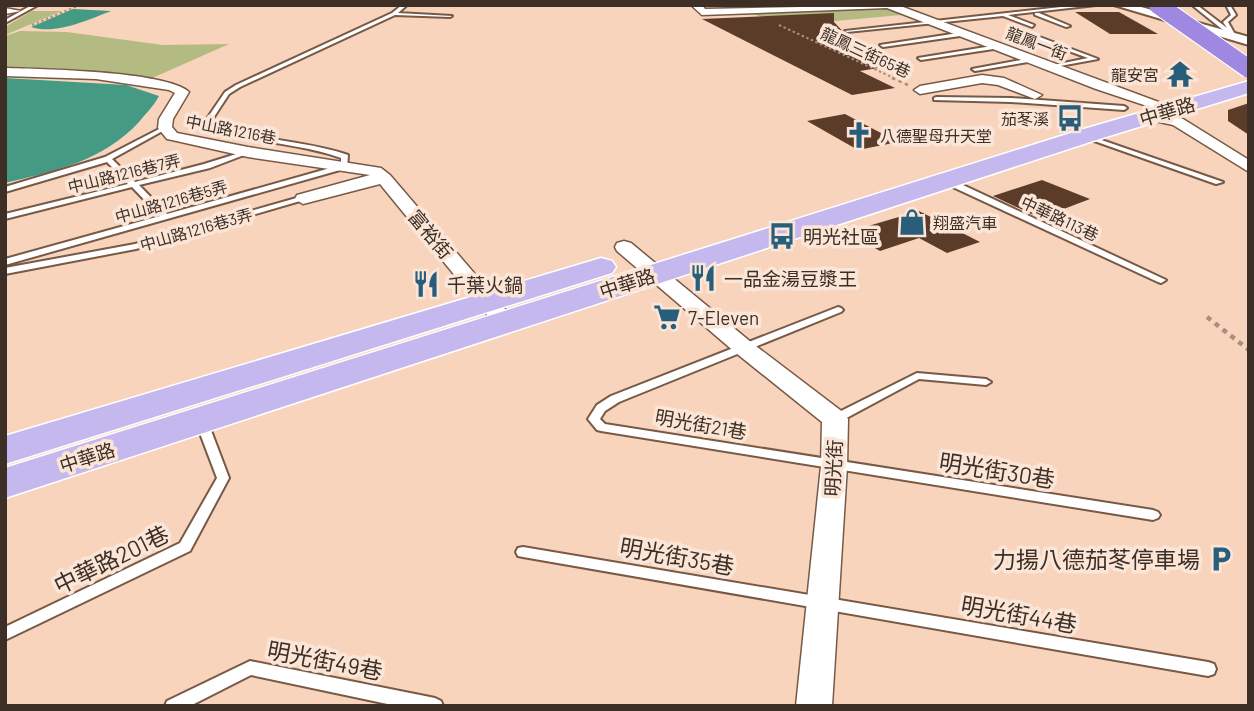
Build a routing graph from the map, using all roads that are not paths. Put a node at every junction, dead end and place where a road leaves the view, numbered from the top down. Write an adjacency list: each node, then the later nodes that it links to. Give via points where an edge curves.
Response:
1 (36, 5): 19 (lane)
2 (405, 5): 15 (lane)
3 (901, 5): 11 (street)
4 (1094, 5): 14 (lane)
5 (1120, 5): 13 (street)
6 (1149, 5): 13 (lane)
7 (1177, 5): 28 (highway)
8 (1194, 5): 25 (lane)
9 (1228, 5): 25 (lane, via 1234,15 1225,22)
10 (853, 6): 11 (street); 12 (street)
11 (890, 6): 18 (street, 龍鳳一街)
12 (699, 9)
13 (1159, 10): 25 (street); 33 (highway, bridge)
14 (1034, 13): 16 (lane); 21 (lane)
15 (394, 14): 17 (lane); 44 (lane, via 237,86 209,120 210,125 226,132 323,147 345,157)
16 (1002, 15): 18 (lane); 20 (lane)
17 (450, 16)
18 (931, 21): 22 (lane); 23 (street, 龍鳳一街)
19 (5, 22)
20 (1032, 26)
21 (1068, 26)
22 (848, 32)
23 (965, 34): 26 (lane); 27 (street, 龍鳳一街)
24 (1027, 34): 31 (lane, via 1095,59)
25 (1242, 39)
26 (883, 45)
27 (998, 47): 29 (lane); 30 (street, 龍鳳一街)
28 (1249, 54)
29 (921, 58)
30 (1032, 60): 31 (street, 龍鳳一街); 32 (lane)
31 (1051, 67): 39 (street, 龍鳳一街)
32 (975, 69)
33 (1249, 71): 39 (main road, 中華路)
34 (5, 72): 40 (street, 中山路1216巷, via 96,75 172,87 182,92)
35 (1249, 87): 39 (main road, 中華路)
36 (919, 90): 37 (street, via 982,79)
37 (1035, 95)
38 (936, 99): 39 (lane)
39 (1149, 109): 41 (main road, 中華路); 45 (street, 龍鳳一街); 54 (main road, 中華路)
40 (165, 128): 42 (street, 中山路1216巷, via 172,136); 43 (lane)
41 (1085, 136): 47 (main road, 中華路); 48 (lane)
42 (248, 152): 44 (street, 中山路1216巷); 49 (lane, 中山路1216巷7弄)
43 (108, 159): 49 (lane); 50 (lane)
44 (344, 166): 46 (street, via 374,171); 53 (lane, 中山路1216巷5弄)
45 (1249, 167)
46 (384, 178): 51 (street, 中山路1216巷3弄); 59 (street, 富裕街)
47 (947, 181): 54 (main road, 中華路); 57 (lane, 中華路113巷)
48 (1219, 182)
49 (133, 184): 52 (lane, 中山路1216巷7弄); 53 (lane)
50 (5, 190)
51 (303, 199): 56 (lane, 中山路1216巷3弄, via 136,246)
52 (5, 217)
53 (166, 218): 55 (lane, 中山路1216巷5弄)
54 (638, 259): 59 (main road, 中華路); 60 (street, 明光街)
55 (5, 262)
56 (5, 271)
57 (1161, 280)
58 (838, 310): 60 (lane)
59 (496, 312): 63 (main road, 中華路); 64 (main road, 中華路)
60 (744, 348): 62 (street, 明光街); 65 (lane, 明光街21巷, via 615,399 594,419 601,427)
61 (986, 382): 62 (lane, via 917,376)
62 (835, 419): 65 (street, 明光街)
63 (201, 420): 66 (main road, 中華路); 70 (lane, 中華路201巷, via 223,478 185,547)
64 (5, 450)
65 (835, 466): 67 (lane, 明光街30巷); 69 (street, 明光街)
66 (5, 483)
67 (1153, 515)
68 (523, 552): 69 (lane, 明光街35巷)
69 (823, 604): 71 (lane, 明光街44巷); 74 (street, 明光街)
70 (5, 634)
71 (1208, 669)
72 (173, 706): 73 (lane, 明光街49巷, via 250,668)
73 (435, 706)
74 (814, 706)

